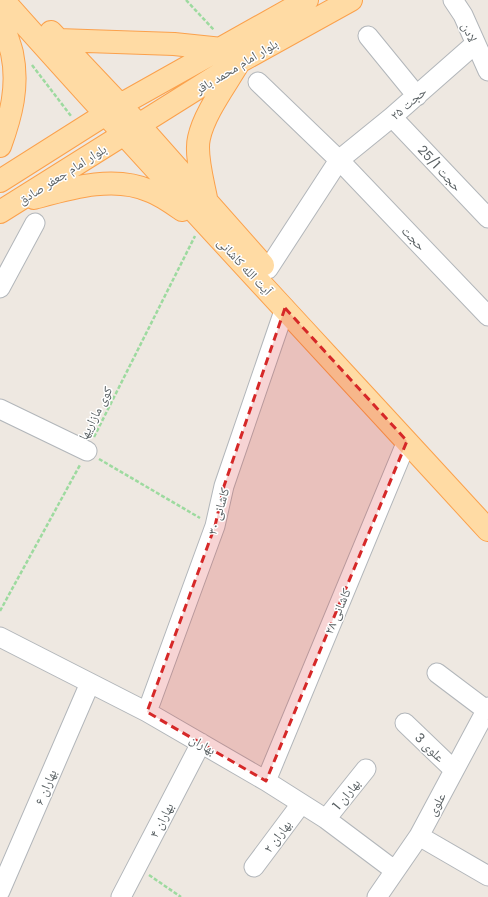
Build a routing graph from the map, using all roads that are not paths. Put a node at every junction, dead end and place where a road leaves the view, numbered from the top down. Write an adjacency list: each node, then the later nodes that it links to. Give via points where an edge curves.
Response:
1 (3, 0): 14 (main road, آیت الله کاشانی)
2 (21, 0): 8 (main road, آیت الله کاشانی)
3 (307, 0): 10 (main road, بلوار امام محمد باقر)
4 (351, 0): 10 (main road, بلوار امام محمد باقر)
5 (460, 5): 9 (street, لادن)
6 (0, 18): 17 (main road, via 12,53 14,80 9,121)
7 (368, 36): 13 (street)
8 (58, 40): 10 (main road, via 174,44); 14 (main road, آیت الله کاشانی)
9 (475, 44): 11 (street, لادن); 13 (street, حجت ۲۵)
10 (230, 52): 14 (main road, بلوار امام محمد باقر); 16 (main road, بلوار امام محمد باقر); 20 (main road, via 198,139)
11 (488, 71)
12 (258, 82): 18 (street, حجت)
13 (417, 96): 15 (street, حجت ۲۵)
14 (113, 110): 16 (main road, آیت الله کاشانی); 19 (main road, بلوار امام جعفر صادق)
15 (392, 117): 18 (street, حجت ۲۵); 22 (street, حجت 25/1)
16 (131, 130): 20 (main road, آیت الله کاشانی); 21 (main road, بلوار امام جعفر صادق); 23 (main road, آیت الله کاشانی)
17 (0, 146)
18 (339, 160): 25 (street); 28 (street, حجت)
19 (0, 181)
20 (206, 198): 25 (main road, آیت الله کاشانی)
21 (7, 208): 23 (main road, via 61,191 102,184 123,184 150,191)
22 (488, 218)
23 (203, 222): 27 (main road, آیت الله کاشانی)
24 (35, 223): 26 (street)
25 (268, 269): 32 (main road, آیت الله کاشانی)
26 (0, 288)
27 (285, 308): 30 (main road, آیت الله کاشانی); 38 (street, کاشانی ۳۰, via 224,486 215,526)
28 (488, 316)
29 (0, 408): 31 (street)
30 (407, 442): 33 (main road, آیت الله کاشانی); 43 (street, کاشانی ۲۸)
31 (87, 451)
32 (488, 511)
33 (488, 530)
34 (0, 637): 36 (street, بهاران)
35 (437, 673): 37 (street)
36 (90, 683): 38 (street, بهاران); 50 (street, بهاران ۶)
37 (487, 708): 42 (street, علوی)
38 (147, 712): 40 (street, بهاران)
39 (405, 724): 42 (street, علوی 3)
40 (201, 743): 43 (street, بهاران); 51 (street, بهاران ۴)
41 (366, 769): 45 (street, بهاران 1)
42 (454, 770): 46 (street, علوی)
43 (266, 781): 44 (street, بهاران)
44 (301, 804): 45 (street, بهاران); 47 (street, بهاران ۲)
45 (326, 819): 48 (street, بهاران)
46 (419, 836): 48 (street, علوی); 49 (street)
47 (254, 867)
48 (394, 870): 52 (street, علوی)
49 (488, 876)
50 (0, 891)
51 (121, 897)
52 (377, 897)

